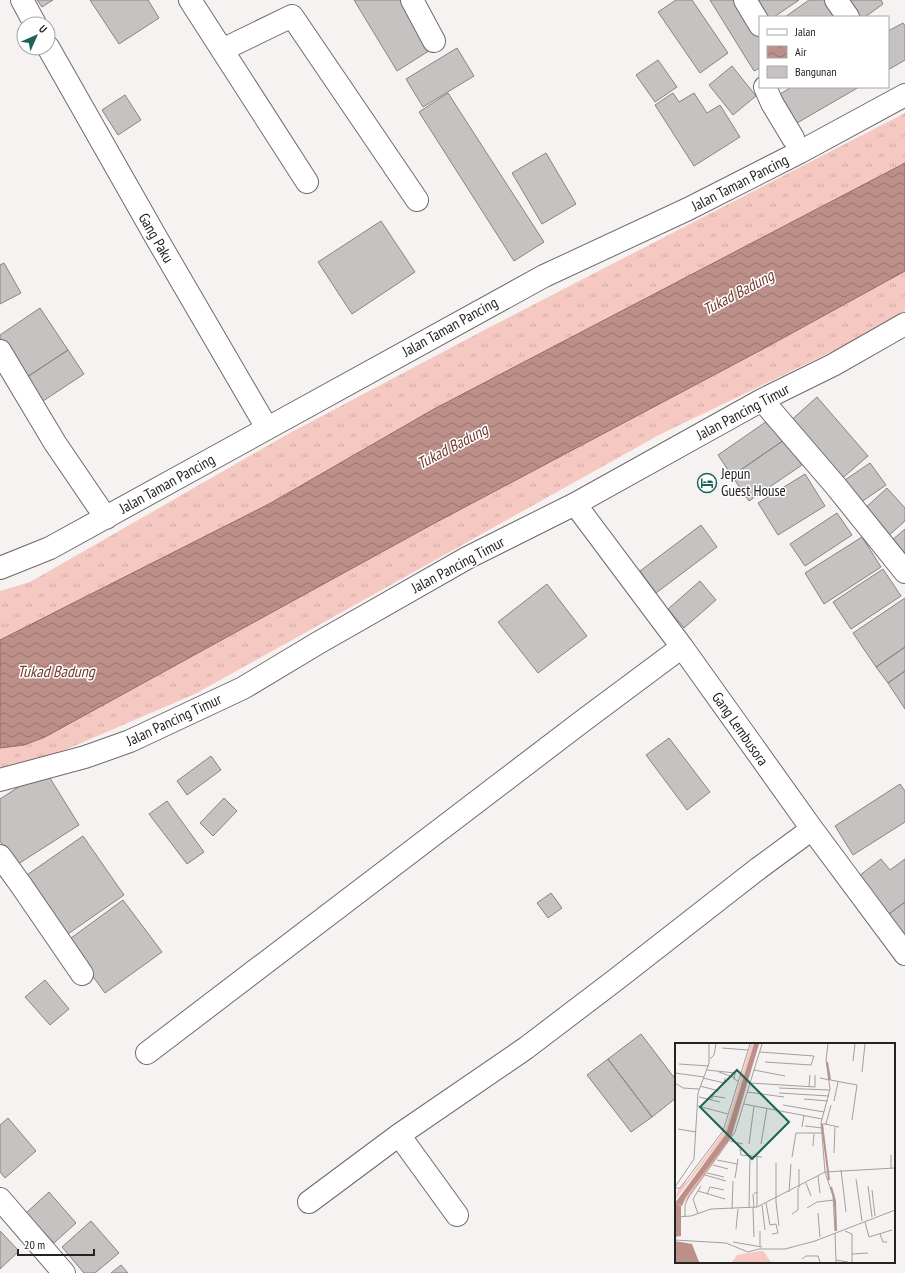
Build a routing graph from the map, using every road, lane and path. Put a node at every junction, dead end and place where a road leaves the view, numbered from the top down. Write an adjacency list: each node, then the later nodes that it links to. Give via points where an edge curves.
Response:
1 (22, 0): 6 (street)
2 (190, 0): 10 (street)
3 (412, 0): 9 (street)
4 (744, 0): 8 (street)
5 (836, 0): 7 (street)
6 (31, 16)
7 (847, 16)
8 (759, 23)
9 (434, 41)
10 (222, 50): 15 (street); 16 (street, via 292,16)
11 (53, 56): 20 (street, Gang Paku)
12 (766, 88): 14 (street, via 772,103)
13 (905, 96): 20 (street, Jalan Taman Pancing, via 695,205 544,276)
14 (793, 138)
15 (307, 182)
16 (417, 200)
17 (905, 324): 19 (street, Jalan Pancing Timur, via 833,365)
18 (0, 350): 22 (street, via 55,442)
19 (762, 400): 21 (street, Jalan Pancing Timur); 24 (street)
20 (267, 428): 22 (street, Jalan Taman Pancing)
21 (575, 504): 25 (street, Gang Lembusora); 26 (street, Jalan Pancing Timur, via 467,558 243,688 130,741 85,757)
22 (106, 518): 23 (street, Jalan Taman Pancing, via 50,548)
23 (0, 568)
24 (905, 572)
25 (682, 647): 27 (street, Gang Lembusora); 31 (street)
26 (0, 780)
27 (812, 829): 29 (street, Gang Lembusora); 32 (street, via 526,1048)
28 (0, 856): 30 (street)
29 (905, 954)
30 (82, 974)
31 (147, 1053)
32 (399, 1135): 33 (street); 35 (street)
33 (309, 1202)
34 (4, 1211): 36 (street)
35 (457, 1215)
36 (64, 1273)

